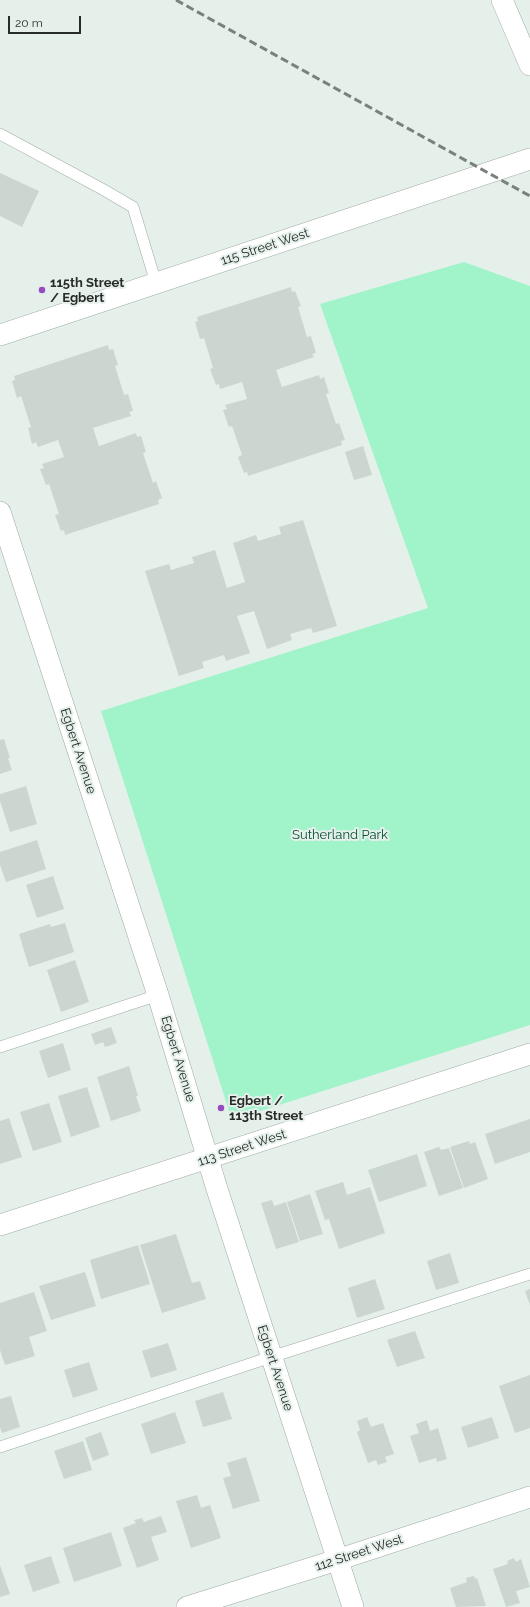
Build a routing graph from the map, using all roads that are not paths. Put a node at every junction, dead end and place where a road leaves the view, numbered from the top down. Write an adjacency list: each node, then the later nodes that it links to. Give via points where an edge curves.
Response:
1 (502, 0): 2 (street)
2 (530, 65)
3 (0, 134): 5 (lane, via 133,207)
4 (530, 159): 5 (street, 115 Street West)
5 (156, 283): 6 (street, 115 Street West)
6 (0, 335)
7 (0, 512): 8 (street, Egbert Avenue)
8 (158, 995): 9 (lane); 11 (street, Egbert Avenue)
9 (0, 1047)
10 (530, 1054): 11 (street, 113 Street West)
11 (208, 1159): 12 (street, 113 Street West); 14 (street, Egbert Avenue)
12 (0, 1225)
13 (530, 1274): 14 (lane)
14 (271, 1357): 15 (lane); 17 (street, Egbert Avenue)
15 (0, 1447)
16 (530, 1497): 17 (street, 112 Street West)
17 (337, 1560): 18 (street, 112 Street West); 19 (street, Egbert Avenue)
18 (187, 1607)
19 (353, 1607)

